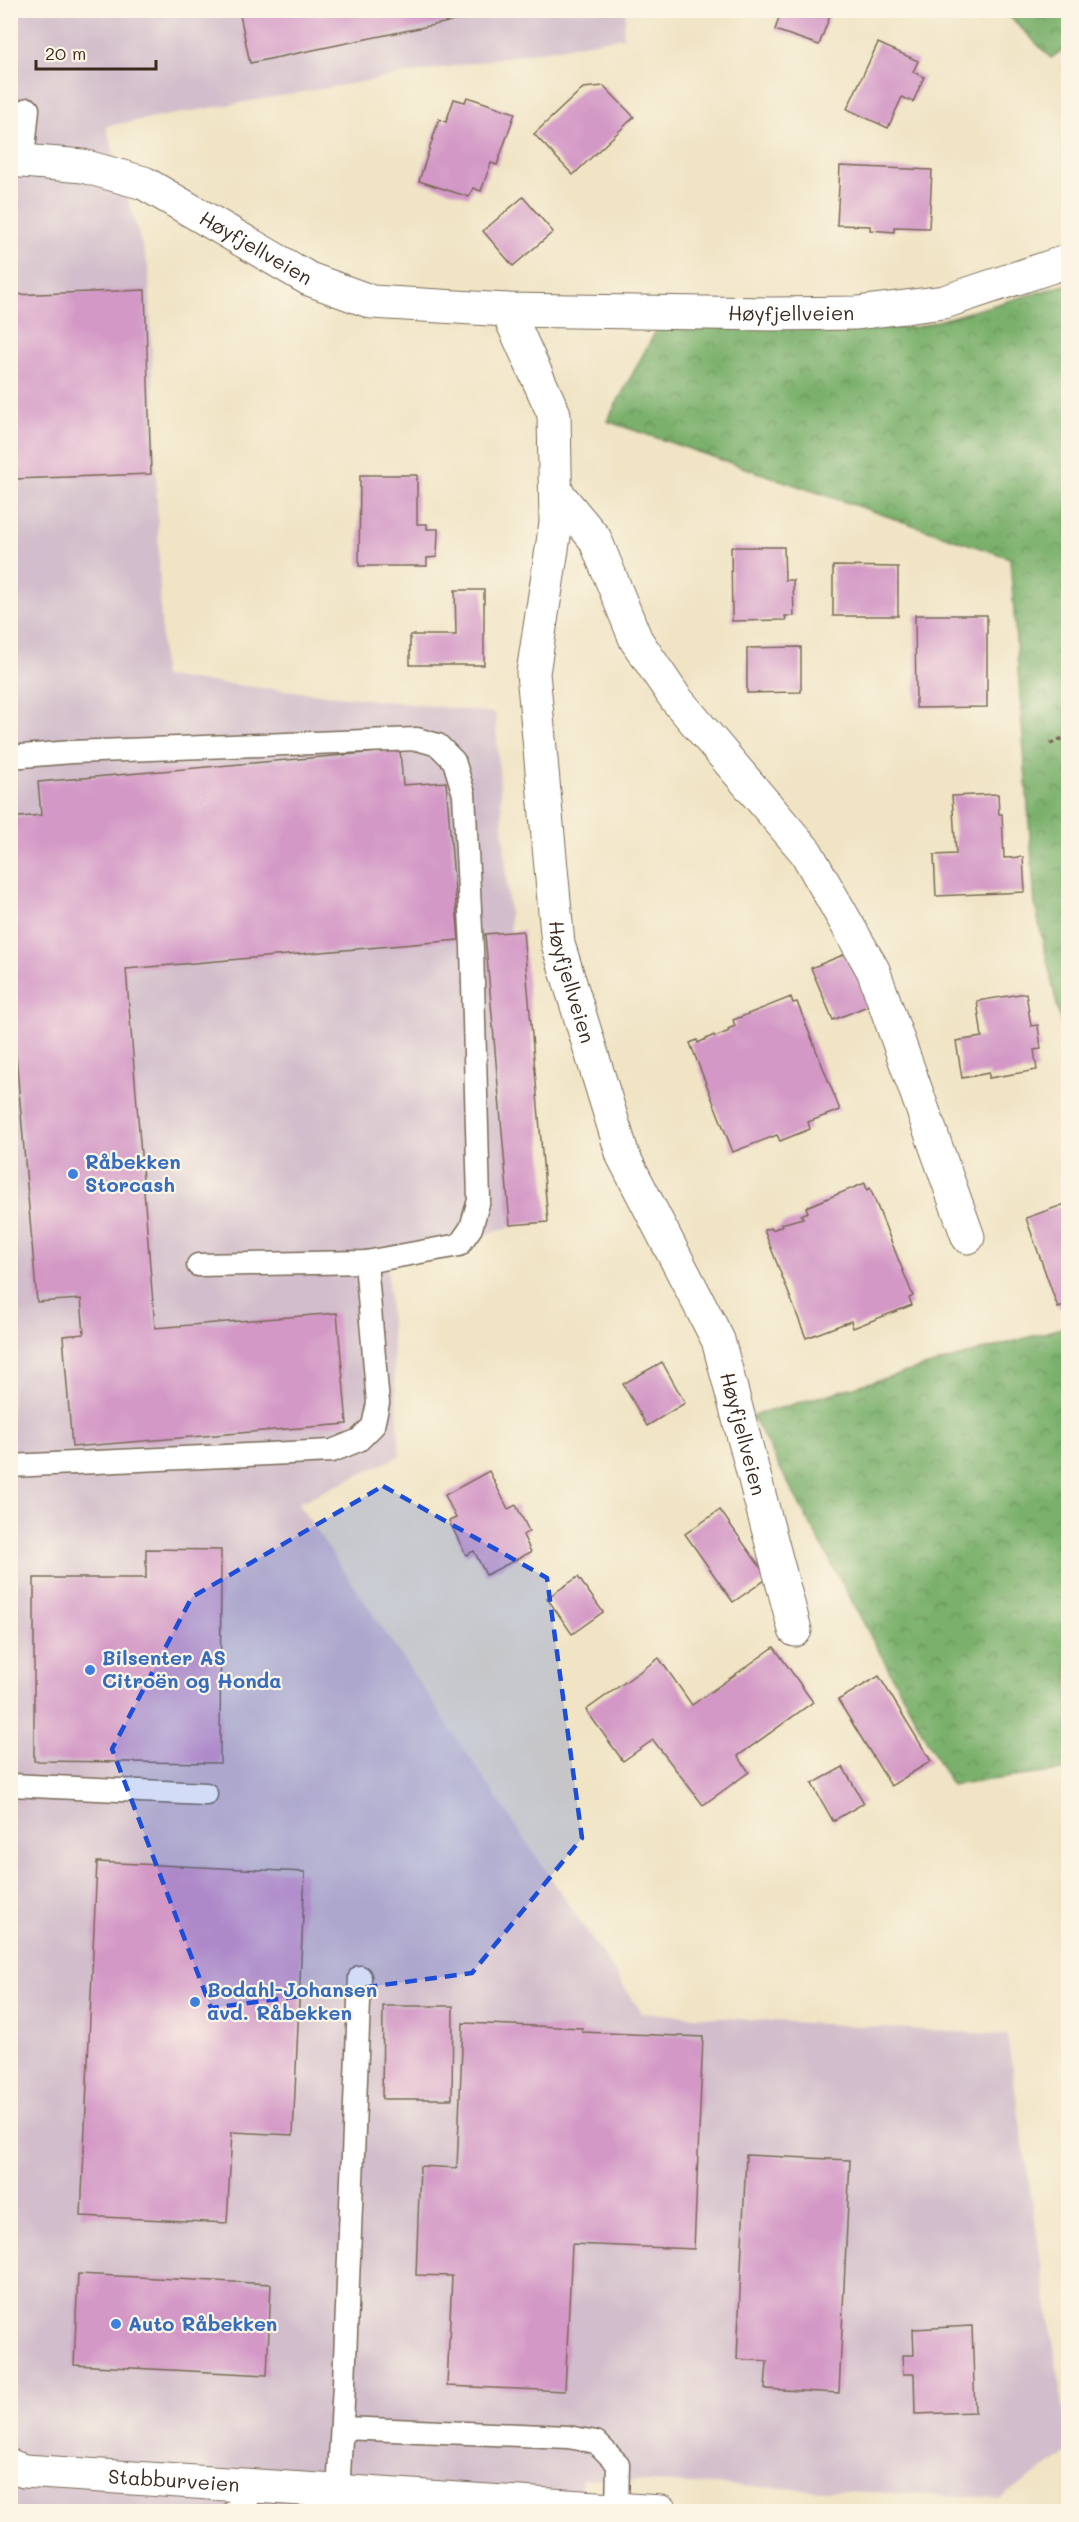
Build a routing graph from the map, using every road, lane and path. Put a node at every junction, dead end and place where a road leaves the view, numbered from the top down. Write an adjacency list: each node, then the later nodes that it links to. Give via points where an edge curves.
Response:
1 (28, 110): 2 (lane)
2 (17, 160): 4 (street, Høyfjellveien, via 83,166 144,183 309,279 372,302)
3 (1068, 261): 4 (street, Høyfjellveien, via 944,302 857,313)
4 (507, 310): 5 (street, Høyfjellveien, via 554,414)
5 (556, 492): 9 (street, via 596,539 636,640 676,699 806,852 873,970); 13 (street, Høyfjellveien, via 556,523 533,673 558,944 623,1156 718,1340)
6 (1068, 736): 7 (path)
7 (1050, 744)
8 (10, 758): 10 (lane, via 72,752 417,739 438,745 454,761 464,794 479,1200 471,1228 459,1245)
9 (968, 1237)
10 (366, 1263): 11 (lane); 12 (lane, via 378,1402 373,1426 359,1440 332,1451)
11 (198, 1265)
12 (10, 1466)
13 (795, 1630)
14 (10, 1785): 15 (lane)
15 (206, 1794)
16 (360, 1977): 17 (lane)
17 (342, 2428): 20 (lane); 21 (lane, via 568,2437 596,2442 618,2464)
18 (10, 2466): 19 (street, Stabburveien, via 24,2471)
19 (259, 2487): 20 (street, Stabburveien); 22 (lane)
20 (337, 2501): 21 (street, Stabburveien)
21 (617, 2509): 23 (street, Stabburveien)
22 (233, 2511)
23 (661, 2511)

